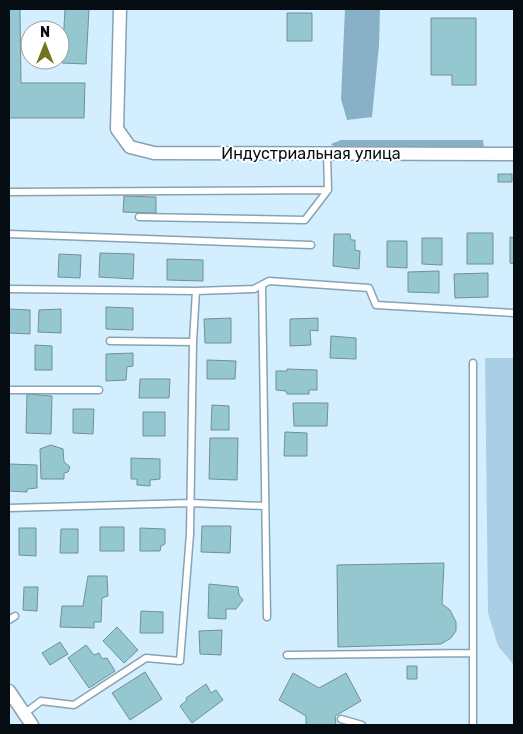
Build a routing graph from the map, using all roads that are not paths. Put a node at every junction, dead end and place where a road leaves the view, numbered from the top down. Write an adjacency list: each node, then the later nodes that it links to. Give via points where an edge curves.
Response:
1 (120, 9): 2 (street, Индустриальная улица, via 117,129 130,147 154,153)
2 (327, 153): 3 (street, Индустриальная улица); 4 (lane)
3 (514, 154)
4 (328, 190): 5 (lane); 6 (lane, via 305,220)
5 (9, 192)
6 (139, 217)
7 (9, 234): 8 (lane)
8 (311, 245)
9 (262, 285): 11 (lane, via 254,289); 12 (lane, via 269,281 370,288 376,305); 19 (lane)
10 (9, 289): 11 (lane)
11 (196, 291): 14 (lane)
12 (514, 313)
13 (110, 341): 14 (lane)
14 (194, 342): 18 (lane)
15 (473, 363): 24 (lane)
16 (9, 390): 17 (lane)
17 (99, 390)
18 (191, 503): 19 (lane); 20 (lane); 27 (lane, via 180,661 146,658 74,706 41,701)
19 (265, 506): 22 (lane)
20 (9, 508)
21 (15, 616): 23 (lane)
22 (267, 617)
23 (9, 620)
24 (473, 653): 25 (lane); 31 (lane)
25 (287, 655)
26 (9, 691): 27 (street)
27 (24, 714): 29 (street)
28 (341, 719): 30 (lane)
29 (32, 725)
30 (362, 725)
31 (473, 725)

